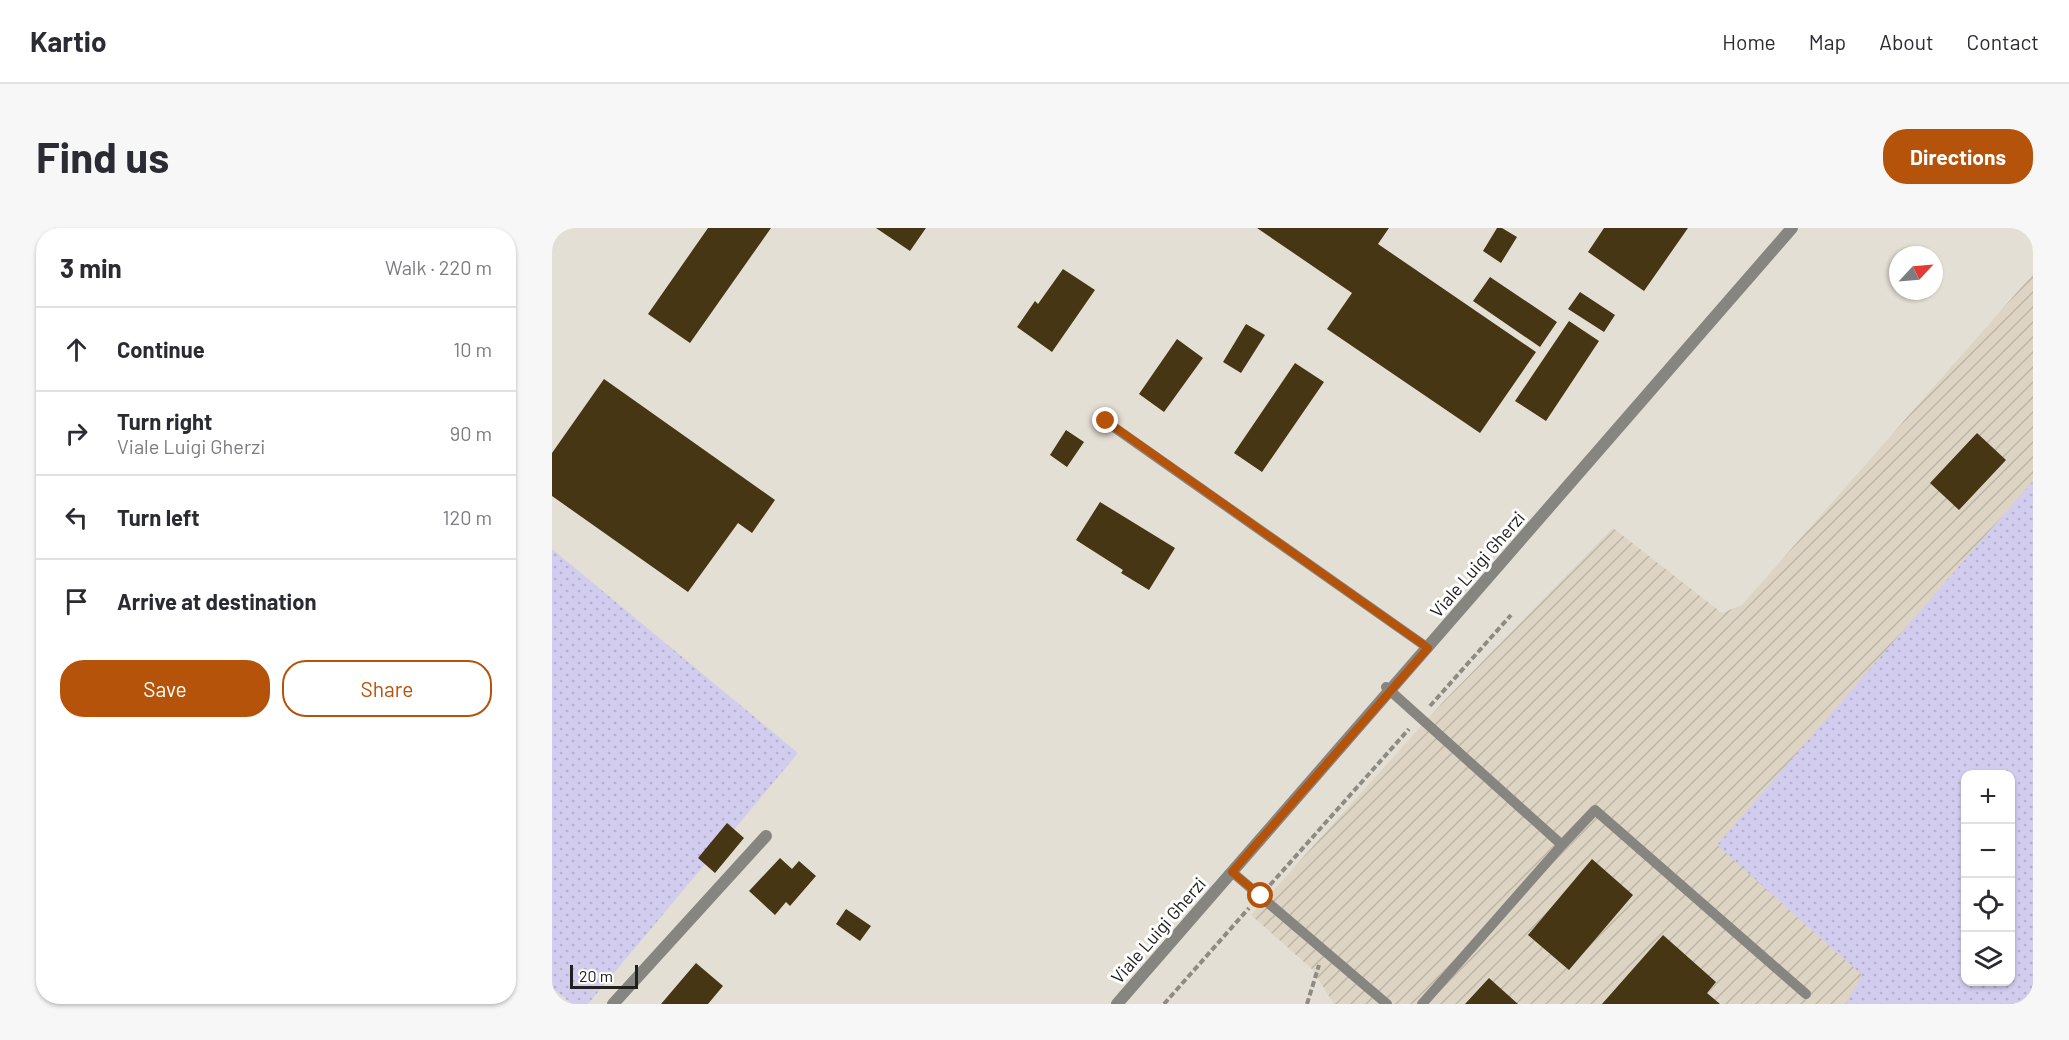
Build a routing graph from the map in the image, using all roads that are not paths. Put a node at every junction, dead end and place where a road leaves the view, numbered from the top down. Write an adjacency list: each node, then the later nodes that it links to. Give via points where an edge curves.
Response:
1 (1792, 228): 3 (street, Viale Luigi Gherzi)
2 (1106, 421): 3 (lane)
3 (1428, 648): 4 (street, Viale Luigi Gherzi)
4 (1388, 689): 6 (lane); 7 (street, Viale Luigi Gherzi)
5 (766, 836): 9 (street)
6 (1562, 845): 8 (lane, via 1595,810); 12 (lane)
7 (1232, 872): 10 (street, Viale Luigi Gherzi); 11 (lane)
8 (1806, 993)
9 (614, 1004)
10 (1117, 1004)
11 (1387, 1004)
12 (1422, 1004)

